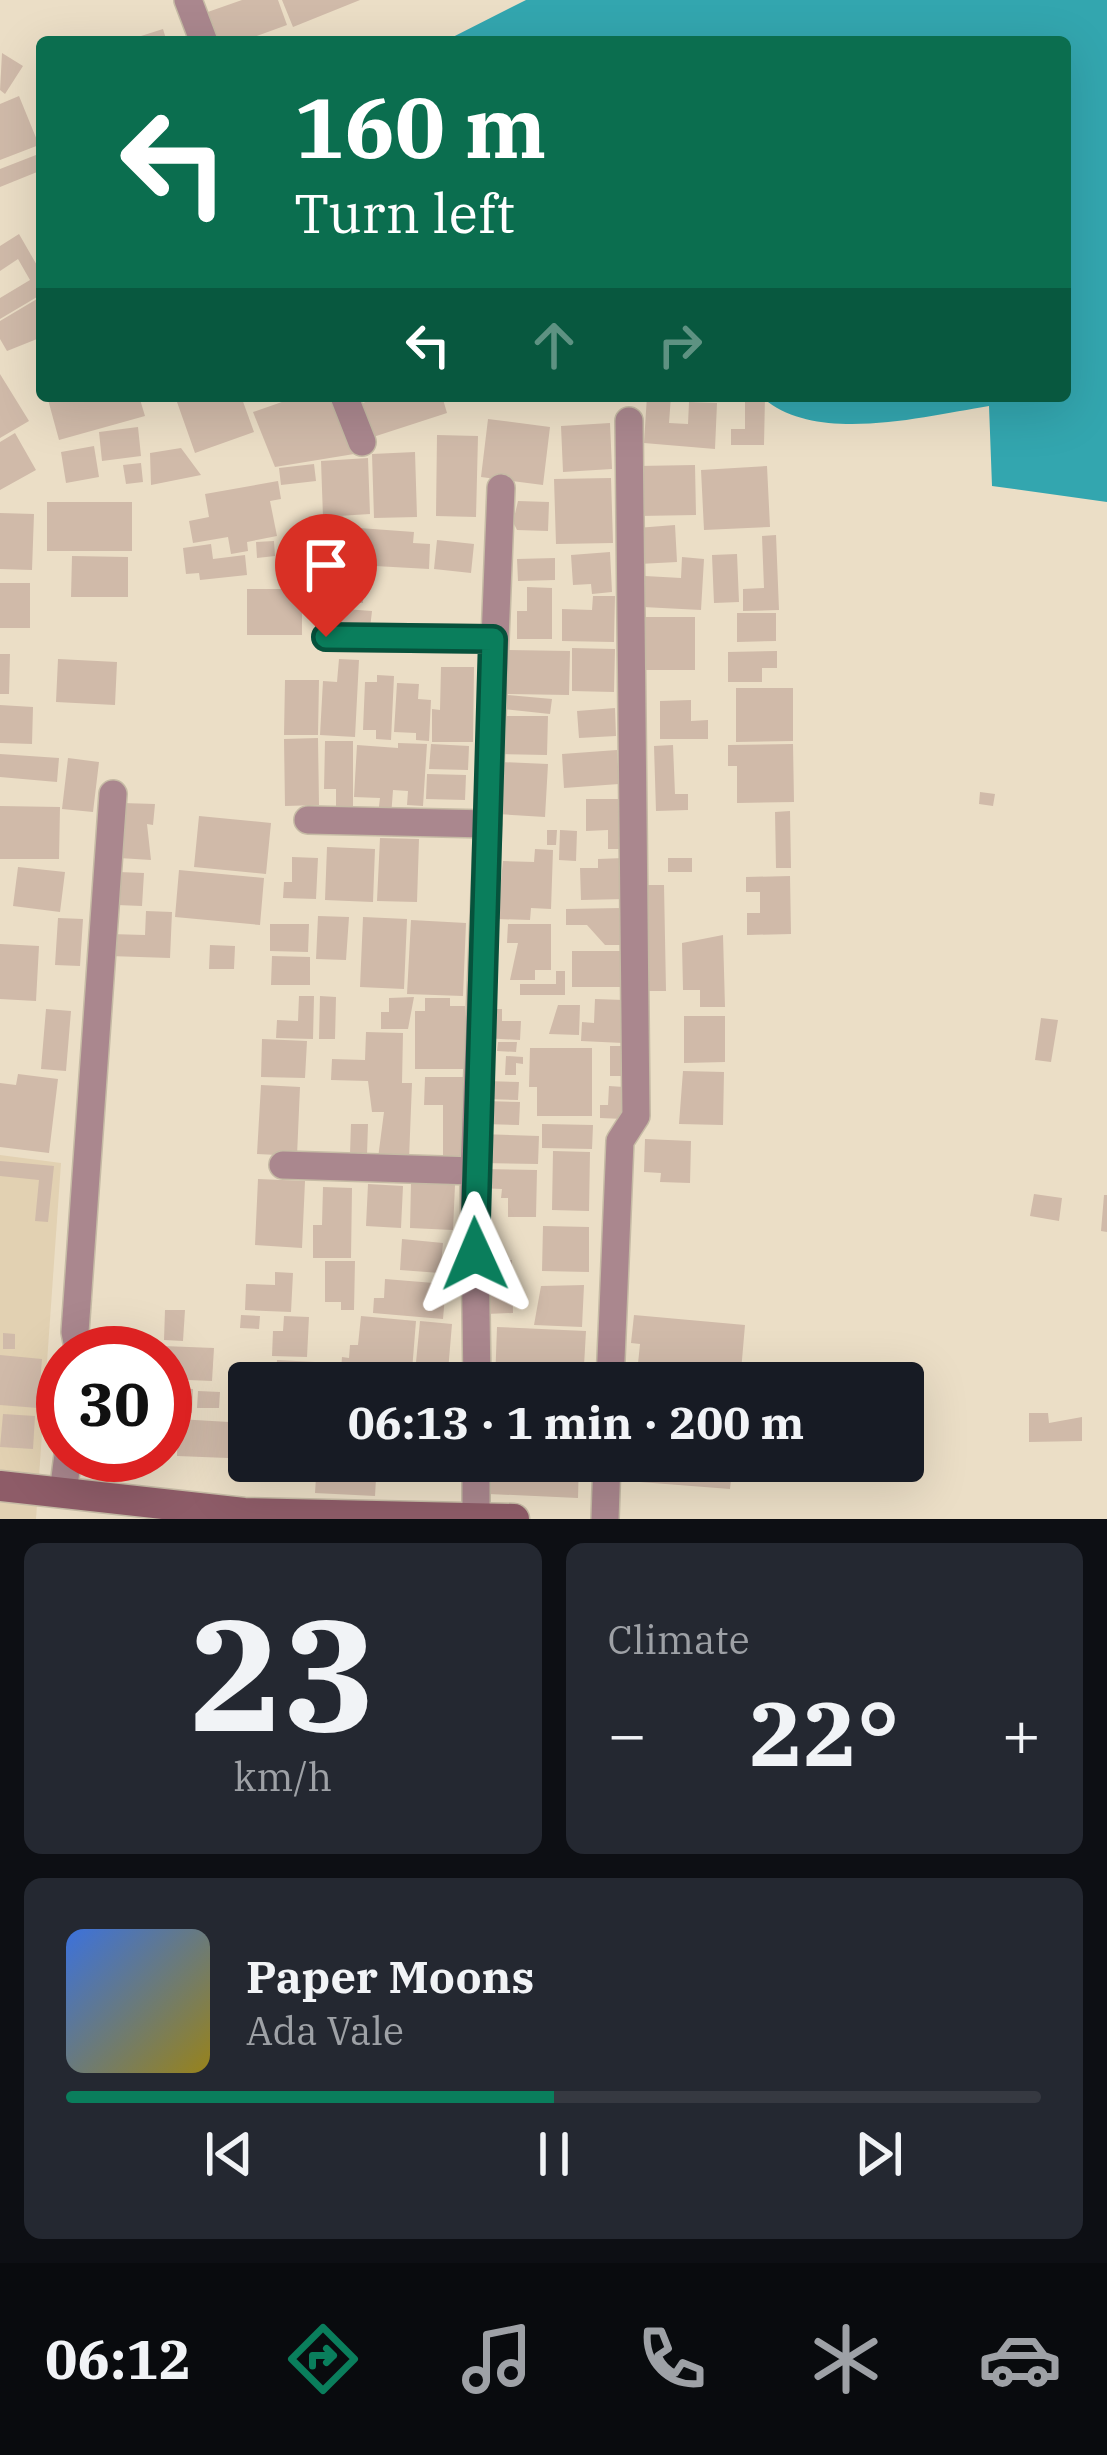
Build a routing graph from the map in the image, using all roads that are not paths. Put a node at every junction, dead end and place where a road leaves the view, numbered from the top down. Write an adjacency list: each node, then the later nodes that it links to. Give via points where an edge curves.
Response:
1 (188, 0): 2 (street)
2 (203, 36)
3 (346, 402): 5 (street)
4 (629, 421): 16 (street, via 636,1116 620,1141)
5 (362, 442)
6 (501, 488): 8 (street)
7 (326, 637): 8 (street)
8 (493, 639): 11 (street)
9 (112, 794): 14 (street)
10 (308, 820): 11 (street)
11 (488, 824): 13 (street)
12 (283, 1165): 13 (street)
13 (474, 1171): 15 (street)
14 (75, 1326)
15 (477, 1362)
16 (611, 1362)
17 (64, 1482): 21 (street)
18 (476, 1482): 22 (street)
19 (607, 1482): 24 (street)
20 (0, 1486): 21 (street)
21 (63, 1493): 22 (street, via 244,1513)
22 (476, 1518): 23 (street)
23 (514, 1519)
24 (605, 1519)

